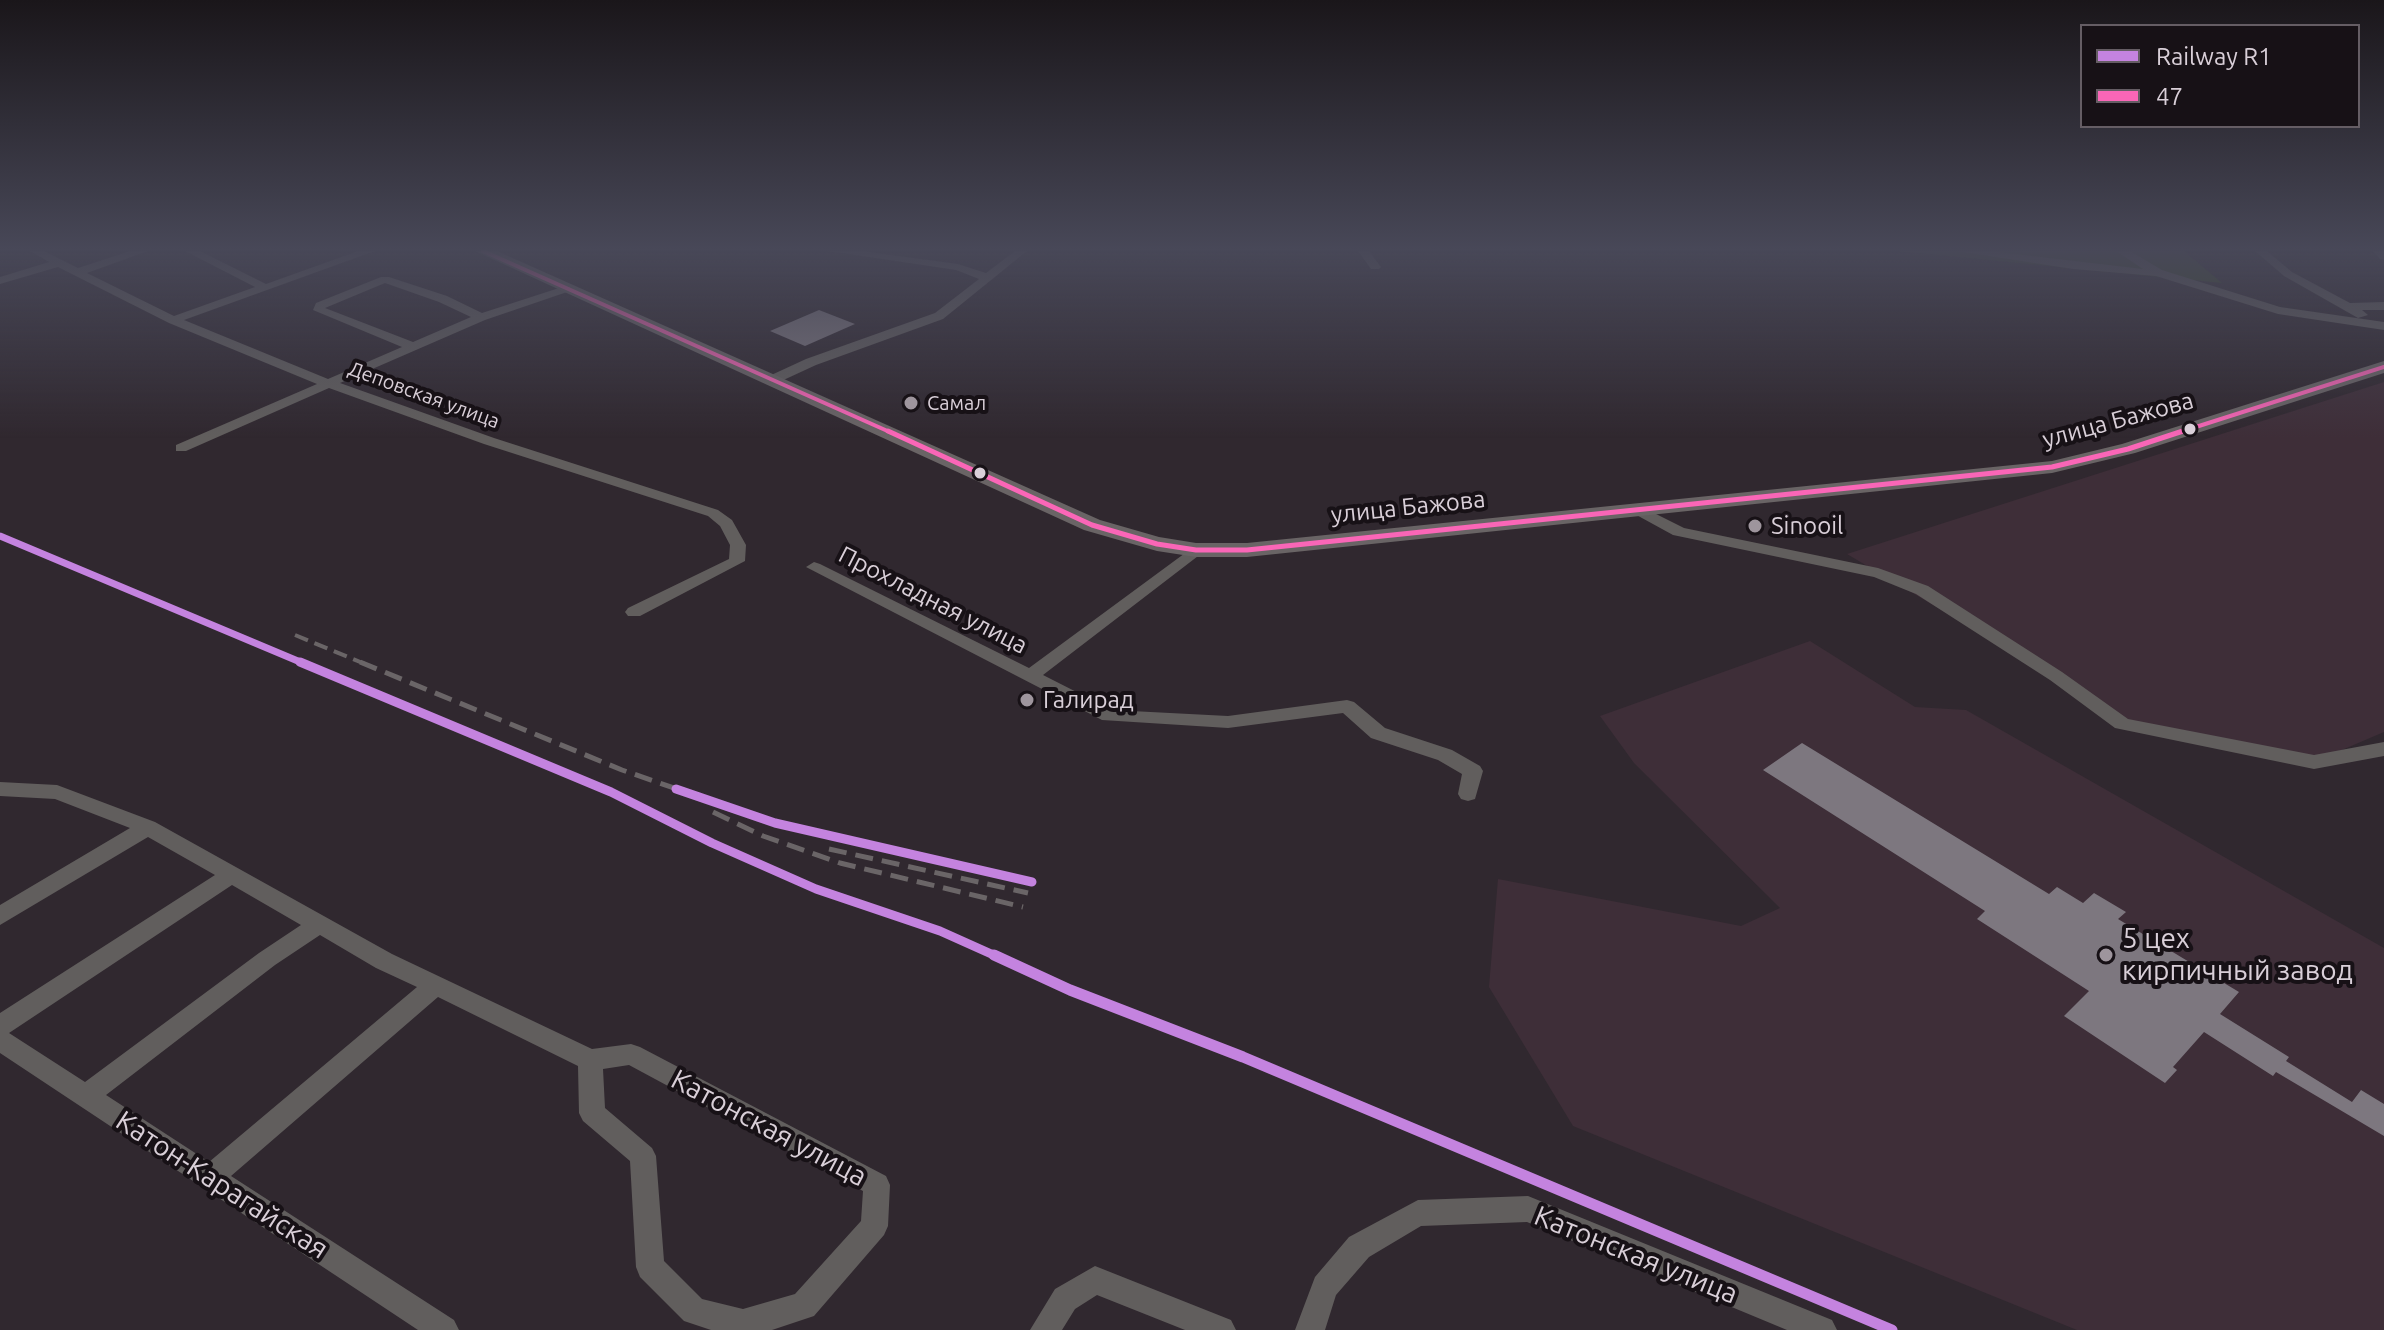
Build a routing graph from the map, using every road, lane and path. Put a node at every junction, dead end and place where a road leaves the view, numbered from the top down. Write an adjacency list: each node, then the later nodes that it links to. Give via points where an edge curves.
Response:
1 (159, 313): 11 (street, Деповская улица)
2 (193, 313): 11 (street)
3 (327, 313): 13 (street)
4 (472, 313): 10 (street)
5 (493, 313): 10 (street)
6 (620, 313): 15 (highway, улица Бажова)
7 (943, 313): 15 (street)
8 (2300, 313): 12 (street)
9 (2357, 313): 12 (street)
10 (481, 317): 13 (street)
11 (173, 320): 16 (street, Деповская улица)
12 (2384, 325)
13 (411, 346): 16 (street)
14 (2384, 367): 18 (highway, улица Бажова, via 2128,449 2052,467)
15 (772, 380): 19 (highway, улица Бажова, via 1092,525)
16 (327, 383): 17 (street); 21 (street, Деповская улица, via 713,513 726,523 738,545 737,561)
17 (181, 448)
18 (1636, 509): 19 (highway, улица Бажова, via 1247,550); 23 (street, via 1679,532 1878,573 1922,590 2122,724 2314,762)
19 (1196, 550): 22 (street, Прохладная улица)
20 (814, 567): 22 (street, Прохладная улица)
21 (634, 612)
22 (1031, 676): 25 (street, Прохладная улица, via 1109,716 1228,722 1347,706 1378,733 1445,755 1473,771)
23 (2384, 749)
24 (0, 789): 26 (street, via 57,792)
25 (1468, 794)
26 (148, 827): 27 (street); 28 (street)
27 (231, 875): 29 (street); 31 (street)
28 (0, 916)
29 (320, 924): 30 (street); 34 (street)
30 (436, 985): 33 (street); 35 (street)
31 (0, 1026)
32 (0, 1040): 34 (street, Катон-Карагайская)
33 (590, 1060): 33 (street, Катонская улица, via 631,1054 877,1185 874,1226 804,1306 743,1324 694,1311 650,1267 643,1156 592,1113)
34 (86, 1096): 35 (street, Катон-Карагайская)
35 (210, 1178): 36 (street, Катон-Карагайская)
36 (444, 1330)
37 (1045, 1330): 38 (street, via 1065,1299 1095,1280)
38 (1221, 1330)
39 (1310, 1330): 40 (street, Катонская улица, via 1325,1287 1359,1247 1418,1213 1528,1209)
40 (1822, 1330)

